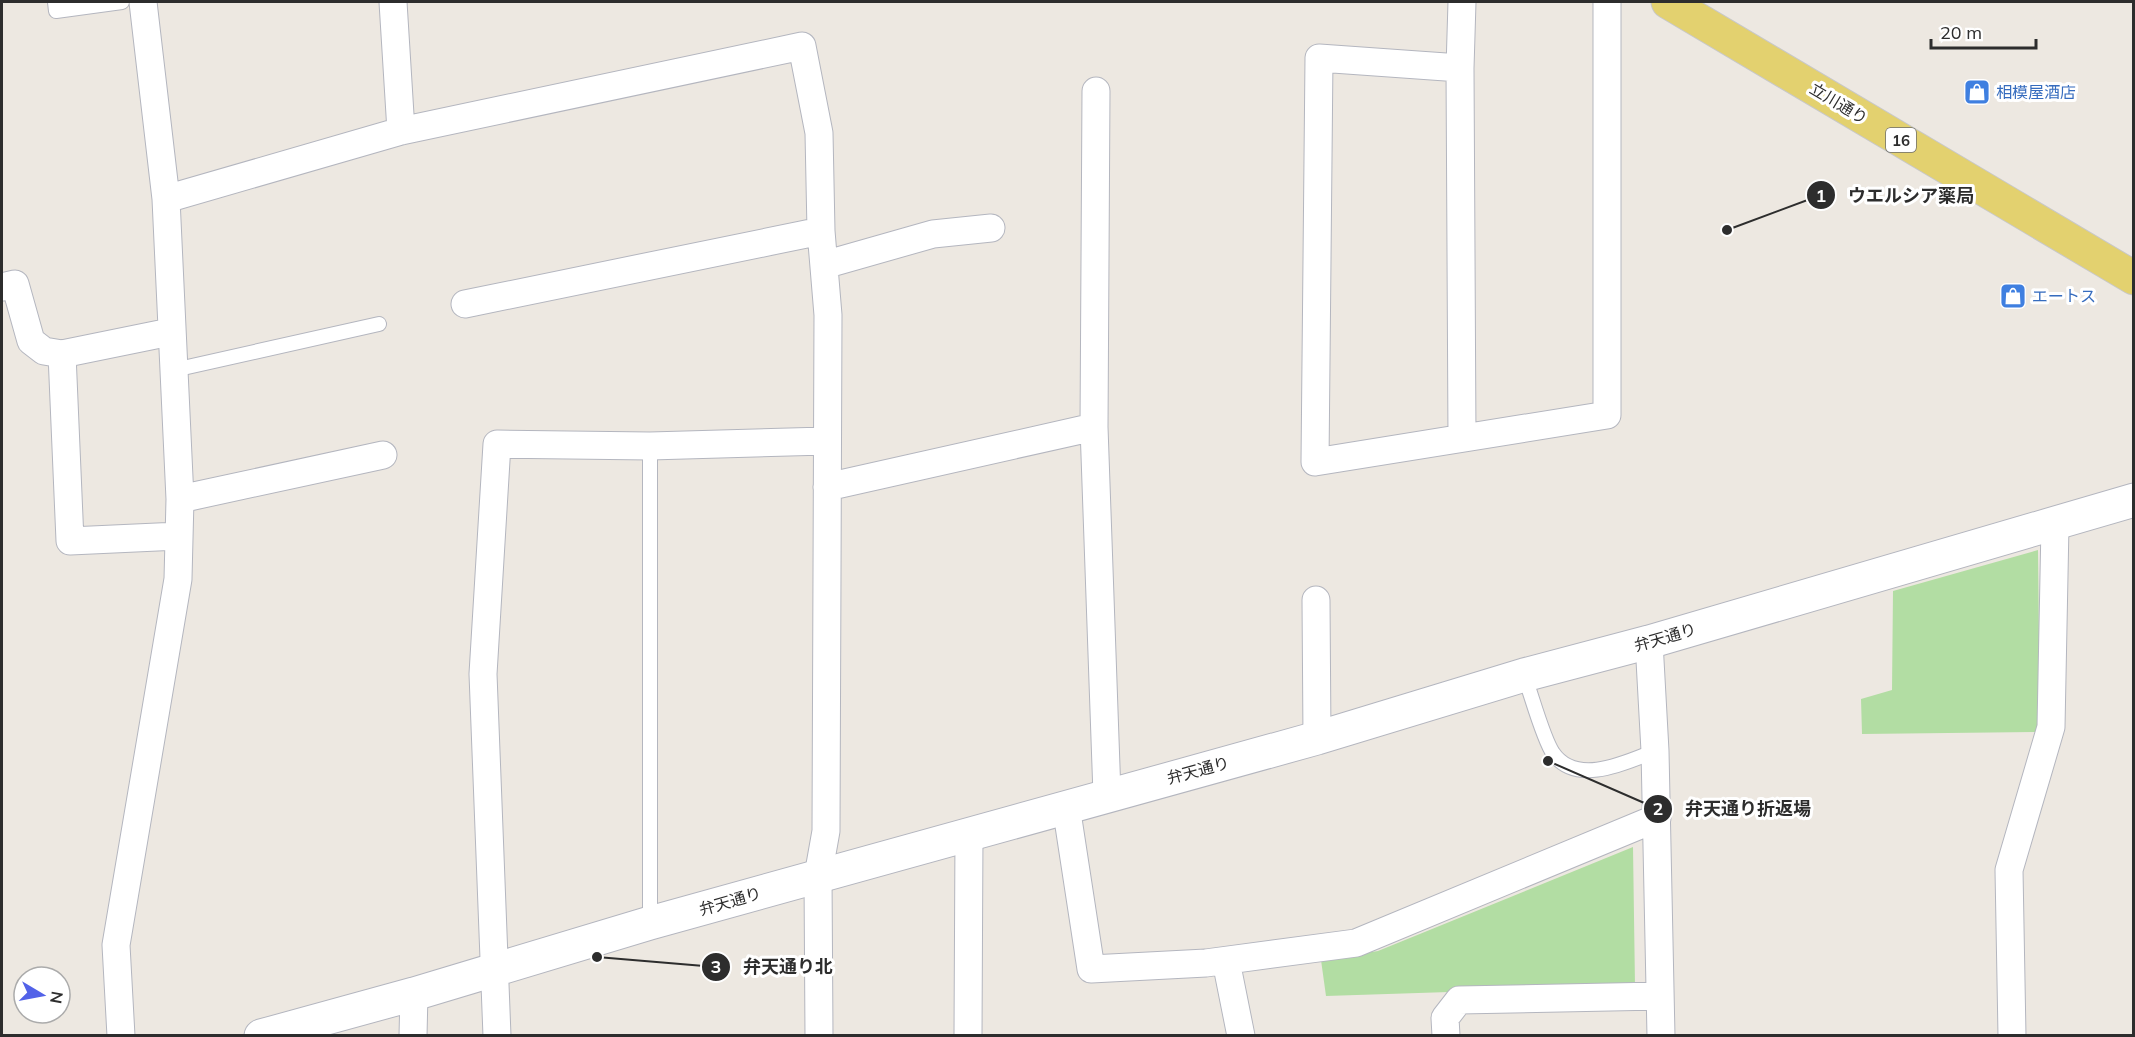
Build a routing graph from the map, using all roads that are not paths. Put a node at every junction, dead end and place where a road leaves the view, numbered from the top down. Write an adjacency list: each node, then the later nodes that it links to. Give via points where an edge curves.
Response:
1 (55, 2): 2 (lane, via 56,11)
2 (122, 2)
3 (143, 2): 11 (street)
4 (393, 2): 10 (street)
5 (1462, 2): 8 (street)
6 (1607, 2): 23 (street, via 1607,415)
7 (1668, 2): 15 (main road, 立川通り / 16)
8 (1460, 68): 23 (street); 23 (street, via 1319,58 1315,462)
9 (1096, 91): 22 (street)
10 (401, 131): 11 (street); 13 (street, via 802,46 819,133)
11 (166, 199): 19 (street)
12 (991, 228): 14 (street, via 933,234)
13 (821, 231): 14 (street); 17 (street)
14 (824, 265): 24 (street, via 828,315)
15 (2133, 279)
16 (2, 287): 20 (street, via 15,284 31,341 44,351)
17 (465, 304)
18 (380, 324): 21 (lane)
19 (170, 332): 20 (street); 21 (street)
20 (62, 354): 31 (street, via 70,541)
21 (174, 370): 28 (street)
22 (1094, 427): 27 (street); 37 (street)
23 (1462, 438)
24 (826, 441): 25 (street); 27 (street)
25 (650, 446): 42 (lane); 44 (street, via 497,444 483,674)
26 (383, 454): 28 (street)
27 (827, 487): 41 (street, via 826,831)
28 (180, 499): 31 (street)
29 (2133, 500): 30 (street, 弁天通り)
30 (2055, 525): 33 (street, 弁天通り); 56 (street, via 2051,727 2009,870)
31 (179, 536): 47 (street, via 178,579 116,945)
32 (1316, 600): 35 (street)
33 (1649, 642): 34 (street, 弁天通り); 36 (street)
34 (1524, 675): 35 (street, 弁天通り); 36 (lane, via 1553,754 1572,768 1597,770)
35 (1317, 738): 37 (street, 弁天通り)
36 (1656, 751): 39 (street)
37 (1107, 795): 38 (street, 弁天通り)
38 (1066, 806): 40 (street, 弁天通り); 43 (street, via 1091,969)
39 (1657, 818): 43 (street, via 1356,943); 46 (street)
40 (969, 834): 41 (street, 弁天通り); 52 (street)
41 (818, 876): 42 (street, 弁天通り); 51 (street)
42 (650, 923): 44 (street, 弁天通り)
43 (1226, 961): 53 (street)
44 (494, 968): 45 (street, 弁天通り); 50 (street)
45 (414, 994): 48 (street, 弁天通り); 49 (street)
46 (1660, 996): 54 (street, via 1459,1000 1445,1018); 55 (street)
47 (121, 1035)
48 (261, 1035)
49 (414, 1035)
50 (497, 1035)
51 (819, 1035)
52 (968, 1035)
53 (1241, 1035)
54 (1446, 1035)
55 (1661, 1035)
56 (2012, 1035)

